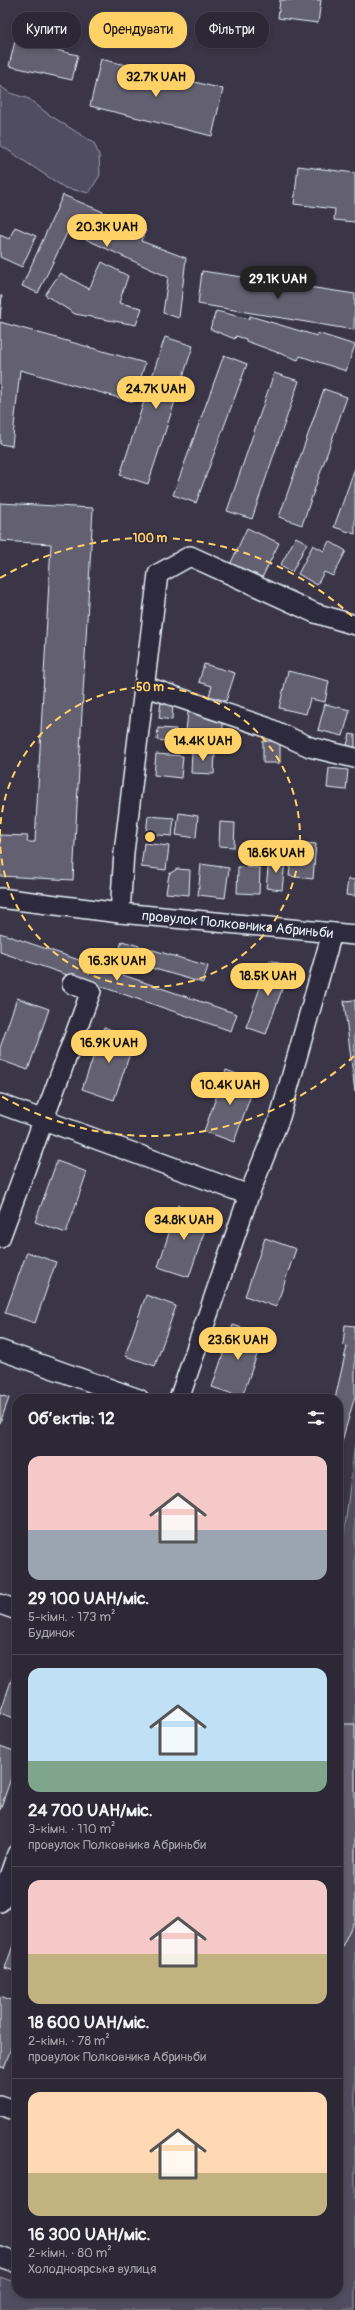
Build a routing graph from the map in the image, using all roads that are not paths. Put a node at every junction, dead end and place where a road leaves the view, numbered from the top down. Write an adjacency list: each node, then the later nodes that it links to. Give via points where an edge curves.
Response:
1 (355, 626): 2 (street, via 315,613 190,556 158,574)
2 (144, 686): 3 (street, via 266,727 310,747); 5 (street, via 124,852)
3 (355, 758)
4 (0, 898): 5 (street, провулок Полковника Абриньби)
5 (120, 913): 6 (street, провулок Полковника Абриньби)
6 (332, 933): 7 (street, провулок Полковника Абриньби); 11 (street, via 280,1117)
7 (355, 935)
8 (72, 984): 10 (street, via 91,991)
9 (0, 1104): 10 (street)
10 (43, 1120): 11 (street); 12 (street)
11 (249, 1195): 15 (street)
12 (0, 1238)
13 (0, 1350): 14 (street)
14 (125, 1394)
15 (181, 1394)
16 (0, 1604): 17 (street)
17 (12, 1608)
18 (12, 1857): 19 (street)
19 (0, 1902)
20 (0, 2105): 21 (street)
21 (12, 2109)
22 (0, 2257): 23 (street)
23 (12, 2261)

